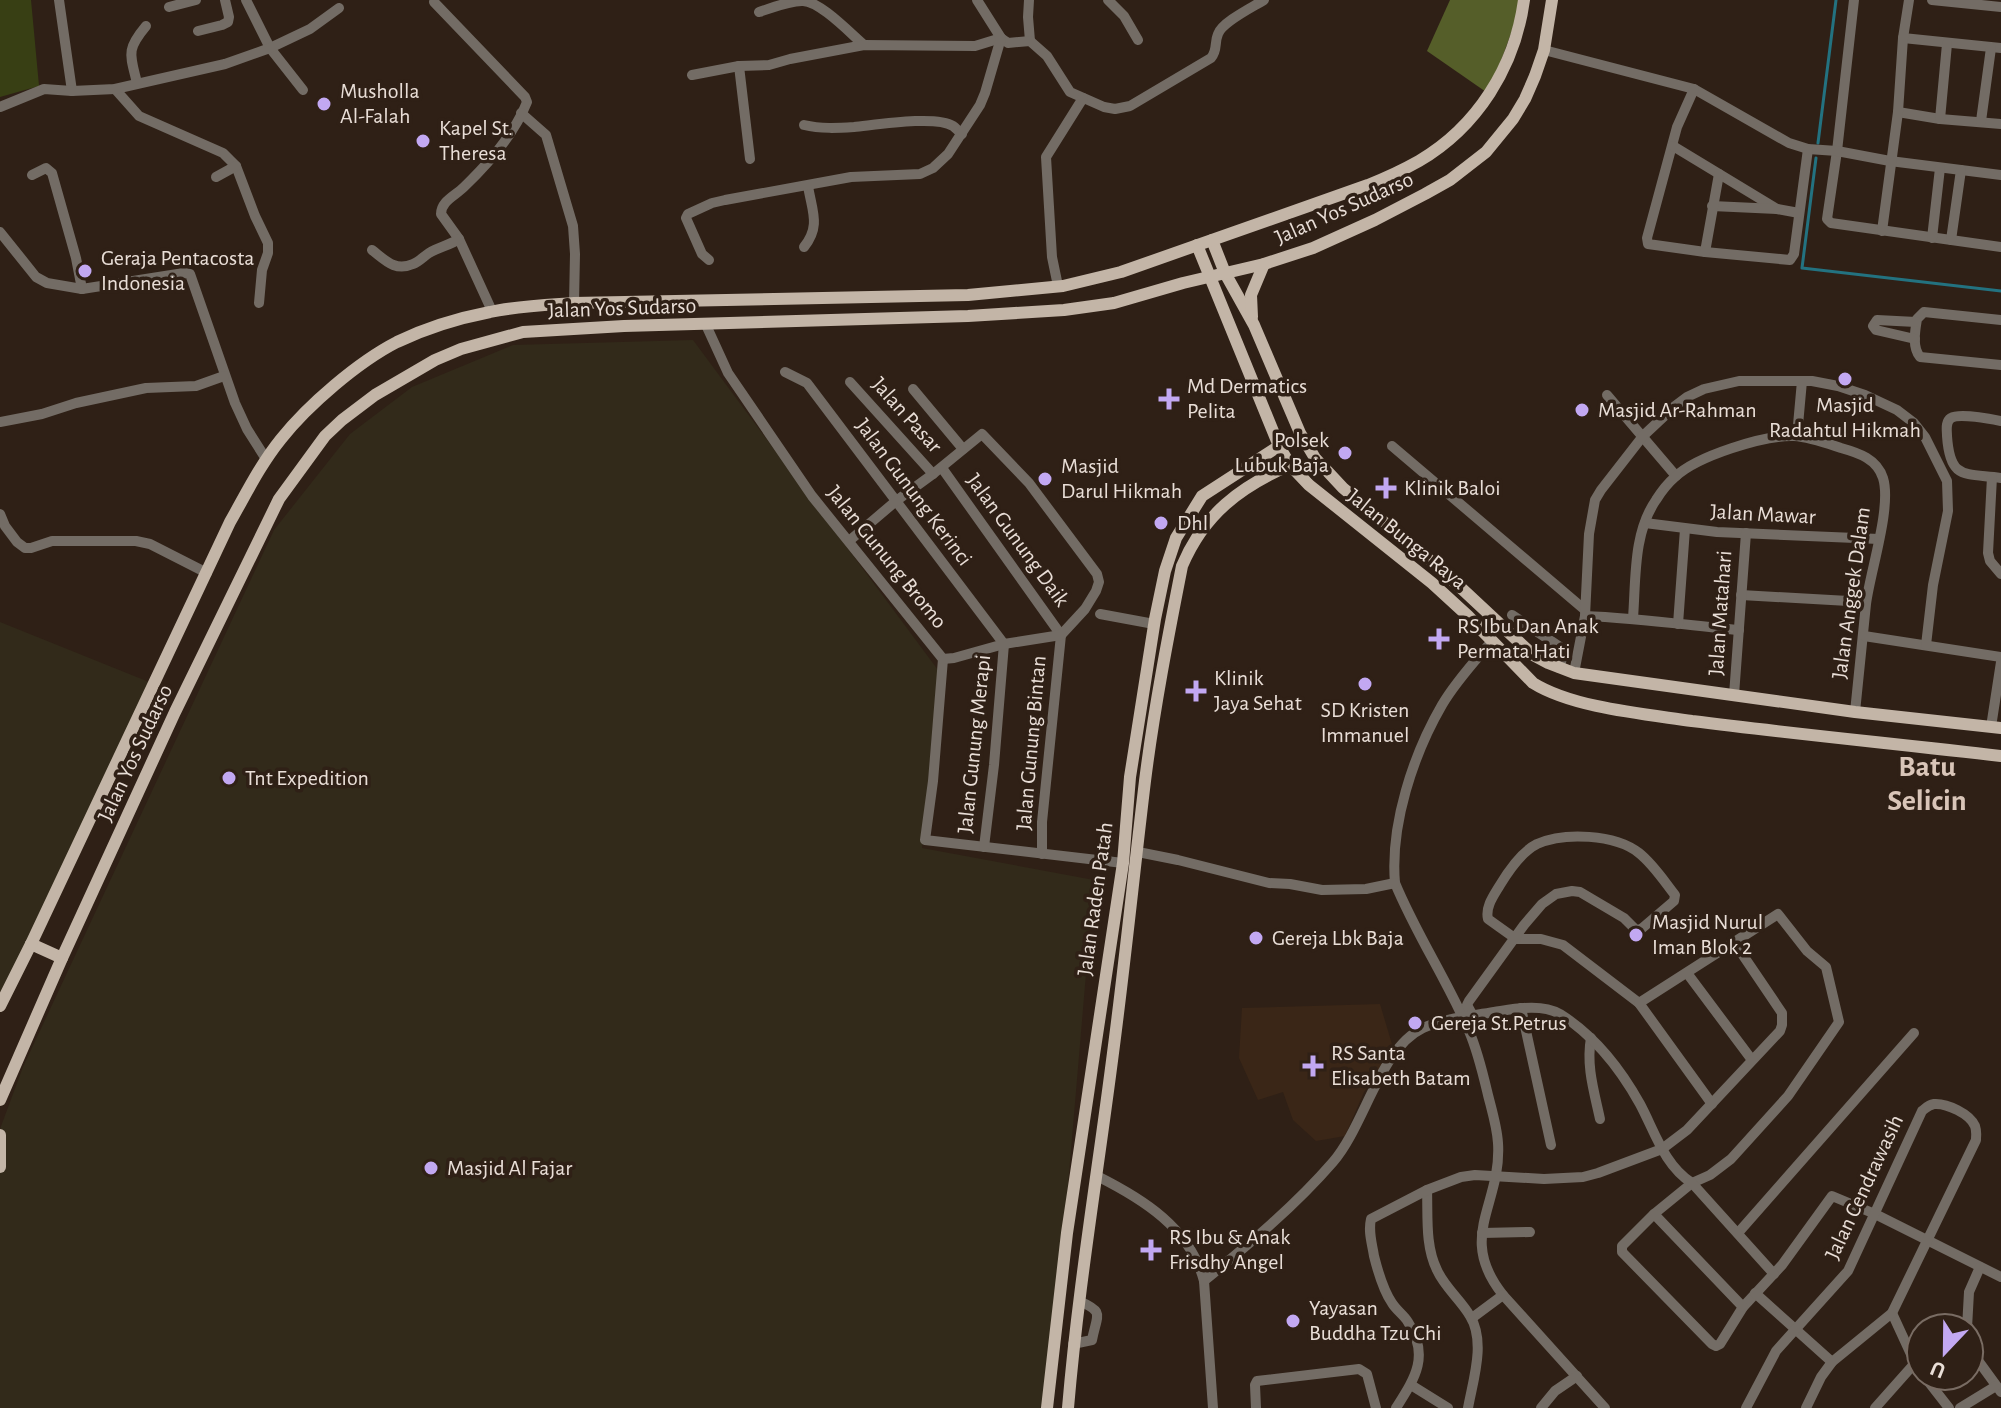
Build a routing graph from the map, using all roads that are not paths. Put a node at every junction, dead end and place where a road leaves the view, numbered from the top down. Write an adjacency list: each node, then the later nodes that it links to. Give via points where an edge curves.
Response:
1 (59, 0): 36 (street)
2 (196, 0): 15 (street)
3 (225, 0): 20 (street, via 228,22)
4 (246, 0): 27 (street)
5 (977, 0): 21 (street)
6 (1029, 0): 24 (street)
7 (1108, 0): 23 (street)
8 (1264, 0): 37 (street, via 1221,28 1211,58 1130,106 1115,109)
9 (1524, 0): 66 (main road, Jalan Yos Sudarso, via 1516,37 1489,96 1422,159 1368,185)
10 (1552, 0): 29 (main road, Jalan Yos Sudarso)
11 (1854, 0): 48 (street)
12 (1909, 0): 22 (street)
13 (1932, 0): 16 (street)
14 (434, 2): 40 (street, via 525,97)
15 (169, 7)
16 (2001, 7)
17 (339, 8): 27 (street)
18 (759, 12): 26 (street, via 808,1)
19 (146, 26): 32 (street, via 131,50)
20 (198, 31)
21 (1001, 38): 24 (street, via 1008,43); 26 (street, via 975,46); 45 (street, via 985,93)
22 (1903, 38): 25 (street); 39 (street)
23 (1138, 40)
24 (1030, 41): 37 (street, via 1047,56 1070,92)
25 (1947, 44): 28 (street); 41 (street)
26 (864, 45): 30 (street)
27 (270, 48): 32 (street, via 225,64); 35 (street)
28 (1996, 48): 42 (street)
29 (1544, 50): 34 (street); 74 (main road, Jalan Yos Sudarso, via 1513,119 1472,164 1375,220)
30 (739, 66): 31 (street); 49 (street)
31 (692, 75)
32 (137, 83): 33 (street)
33 (115, 89): 36 (street); 51 (street, via 139,116 223,153)
34 (1694, 89): 46 (street); 47 (street)
35 (303, 90)
36 (72, 91): 38 (street, via 37,90)
37 (1083, 98): 77 (street, via 1046,157)
38 (0, 107)
39 (1898, 112): 41 (street); 50 (street)
40 (521, 113): 65 (street, via 485,167 442,207 441,214); 81 (street, via 546,135 570,215)
41 (1940, 119): 42 (street)
42 (1981, 121): 43 (street)
43 (2001, 124)
44 (804, 125): 45 (street, via 924,121 951,124)
45 (962, 134): 58 (street, via 926,172)
46 (1673, 146): 54 (street); 72 (street, via 1647,242)
47 (1808, 149): 48 (street); 61 (street)
48 (1837, 151): 50 (street); 62 (street, via 1827,219)
49 (750, 159)
50 (1890, 161): 52 (street); 62 (street)
51 (236, 166): 57 (street); 80 (street, via 268,243)
52 (1940, 168): 53 (street); 64 (street)
53 (1961, 170): 56 (street); 67 (street)
54 (1719, 174): 59 (street); 60 (street)
55 (32, 175): 78 (street, via 46,168 52,173)
56 (2001, 175)
57 (216, 177)
58 (808, 186): 69 (street, via 815,227); 73 (street, via 720,201 688,214 686,220)
59 (1712, 206): 60 (street); 72 (street)
60 (1777, 209): 61 (street)
61 (1799, 213): 72 (street, via 1790,260)
62 (1882, 231): 64 (street)
63 (0, 232): 78 (street, via 39,279)
64 (1932, 238): 67 (street)
65 (459, 239): 71 (street, via 403,267 390,265); 82 (street)
66 (1212, 240): 68 (main road, Jalan Yos Sudarso); 75 (main road, Jalan Bunga Raya)
67 (1951, 240): 70 (street)
68 (1197, 245): 76 (main road, Jalan Bunga Raya); 77 (main road, Jalan Yos Sudarso, via 1121,272)
69 (804, 247)
70 (2001, 247)
71 (372, 250)
72 (1705, 252)
73 (709, 260)
74 (1264, 264): 75 (main road, Jalan Yos Sudarso); 86 (main road, via 1251,295)
75 (1225, 273): 76 (main road, Jalan Yos Sudarso); 86 (main road, Jalan Bunga Raya)
76 (1209, 276): 85 (main road, Jalan Yos Sudarso, via 1114,303 1064,310); 100 (main road, Jalan Bunga Raya)
77 (1058, 286): 79 (main road, Jalan Yos Sudarso, via 968,295)
78 (82, 289): 91 (street, via 190,274)
79 (637, 302): 81 (main road, Jalan Yos Sudarso); 87 (main road)
80 (259, 303)
81 (574, 303): 82 (main road, Jalan Yos Sudarso)
82 (492, 311): 103 (main road, Jalan Yos Sudarso, via 422,332 379,353 305,413)
83 (2001, 320): 84 (street, via 1924,312)
84 (1916, 322): 88 (street); 88 (street, via 1877,320 1873,326)
85 (706, 325): 87 (main road, Jalan Yos Sudarso); 114 (street, Jalan Gunung Bromo, via 728,373)
86 (1254, 325): 133 (main road, Jalan Bunga Raya, via 1300,433 1328,473 1533,655)
87 (636, 326): 149 (main road, Jalan Yos Sudarso, via 523,332 461,349 375,395 325,436 267,522)
88 (1915, 339): 89 (street, via 1920,357)
89 (2001, 365)
90 (785, 372): 108 (street, Jalan Gunung Kerinci, via 807,383)
91 (224, 376): 97 (street, via 196,386 146,388); 103 (street)
92 (1802, 381): 98 (street, via 1739,381 1704,389 1675,406); 99 (street); 130 (street, via 1838,386 1897,410 1914,423 1937,459 1947,481 1948,511)
93 (850, 382): 105 (street, Jalan Pasar)
94 (913, 389): 102 (street, Jalan Pasar)
95 (1607, 395): 98 (street)
96 (2001, 421): 107 (street, via 1954,417 1946,427 1955,468)
97 (0, 422)
98 (1643, 436): 106 (street); 119 (street, via 1595,500)
99 (1797, 436): 106 (street, Jalan Anggek Dalam, via 1733,448); 113 (street, Jalan Anggek Dalam, via 1862,455 1878,468 1886,491)
100 (1279, 446): 104 (main road, Jalan Bunga Raya); 123 (main road, Jalan Raden Patah, via 1202,496 1171,552)
101 (1392, 446): 119 (street)
102 (963, 449): 105 (street); 126 (street, via 982,434 1029,483 1097,574 1096,591)
103 (266, 459): 115 (main road, Jalan Yos Sudarso)
104 (1290, 465): 128 (main road, Jalan Bunga Raya, via 1432,583); 140 (main road, Jalan Raden Patah, via 1235,495 1207,521 1189,549)
105 (937, 471): 108 (street); 126 (street, Jalan Gunung Daik)
106 (1676, 476): 110 (street, Jalan Anggek Dalam, via 1654,502)
107 (1997, 477): 116 (street, via 1988,553)
108 (896, 501): 114 (street); 129 (street, Jalan Gunung Kerinci)
109 (0, 514): 115 (street, via 25,548 52,541 136,541)
110 (1645, 523): 111 (street, Jalan Mawar); 122 (street, Jalan Anggek Dalam)
111 (1685, 529): 112 (street, Jalan Mawar); 124 (street)
112 (1746, 533): 113 (street, Jalan Mawar); 117 (street, Jalan Matahari)
113 (1879, 539): 118 (street, Jalan Anggek Dalam)
114 (849, 541): 131 (street, Jalan Gunung Bromo)
115 (207, 573): 148 (main road, Jalan Yos Sudarso)
116 (2001, 574)
117 (1741, 595): 118 (street); 125 (street, Jalan Matahari)
118 (1866, 602): 127 (street, Jalan Anggek Dalam)
119 (1585, 613): 122 (street); 134 (street)
120 (1100, 614): 123 (street)
121 (1512, 615): 133 (street, via 1563,649)
122 (1633, 618): 124 (street)
123 (1154, 624): 139 (main road, Jalan Raden Patah)
124 (1678, 624): 125 (street)
125 (1739, 630): 135 (street, Jalan Matahari)
126 (1061, 635): 129 (street); 143 (street, Jalan Gunung Bintan)
127 (1864, 636): 130 (street); 136 (street, Jalan Anggek Dalam)
128 (1492, 641): 138 (main road, Jalan Bunga Raya, via 1539,687 1603,707); 145 (street, via 1449,695 1423,743 1395,841)
129 (1004, 644): 131 (street); 141 (street, Jalan Gunung Merapi)
130 (1926, 645): 132 (street)
131 (943, 659): 141 (street, Jalan Gunung Bromo, via 925,840)
132 (2001, 659): 137 (street)
133 (1559, 668): 134 (main road, Jalan Bunga Raya)
134 (1574, 673): 135 (main road, Jalan Bunga Raya)
135 (1734, 695): 136 (main road, Jalan Bunga Raya)
136 (1855, 712): 137 (main road, Jalan Bunga Raya)
137 (1996, 727)
138 (2001, 756)
139 (1130, 777): 140 (main road); 144 (main road, Jalan Raden Patah)
140 (1145, 779): 142 (main road, Jalan Raden Patah)
141 (984, 847): 143 (street)
142 (1138, 852): 145 (street, via 1322,890); 165 (main road, Jalan Raden Patah)
143 (1042, 854): 144 (street)
144 (1123, 863): 172 (main road, Jalan Raden Patah)
145 (1395, 883): 154 (street)
146 (1516, 939): 146 (street, via 1542,904 1563,892 1580,892 1640,930 1675,895 1649,862 1627,845 1605,838 1560,838 1538,844 1505,877 1486,916); 151 (street, via 1563,945); 154 (street, via 1469,1001)
147 (1734, 942): 150 (street); 157 (street, via 1782,1013 1780,1031); 167 (street, via 1780,915 1826,967 1839,1022 1788,1096 1731,1159)
148 (31, 944): 149 (main road); 152 (main road, Jalan Yos Sudarso)
149 (62, 958): 158 (main road, Jalan Yos Sudarso)
150 (1687, 973): 151 (street); 157 (street)
151 (1639, 1003): 159 (street)
152 (0, 1006)
153 (1521, 1008): 154 (street); 156 (street, via 1557,1012); 162 (street)
154 (1468, 1017): 166 (street, via 1496,1127); 180 (street, via 1427,1026 1401,1044 1336,1159 1290,1207)
155 (1914, 1033): 174 (street)
156 (1591, 1038): 160 (street, via 1589,1067); 163 (street, via 1624,1077)
157 (1752, 1060): 159 (street)
158 (0, 1100)
159 (1712, 1104): 163 (street)
160 (1600, 1119)
161 (0, 1135): 164 (main road)
162 (1551, 1145)
163 (1662, 1149): 166 (street, via 1583,1177); 167 (street)
164 (0, 1167)
165 (1097, 1176): 175 (main road, Jalan Raden Patah); 180 (street, via 1140,1199 1173,1227 1192,1251)
166 (1495, 1176): 168 (street, via 1461,1177); 173 (street)
167 (1692, 1183): 169 (street); 174 (street)
168 (1427, 1190): 187 (street, via 1430,1249 1437,1271); 195 (street, via 1377,1214 1369,1227 1385,1291 1407,1319 1418,1345 1419,1363)
169 (1654, 1214): 184 (street); 184 (street, via 1621,1250 1716,1346)
170 (1875, 1214): 176 (street); 176 (street, Jalan Cendrawasih, via 1926,1107 1954,1109 1971,1120 1977,1135); 178 (street, via 1832,1196); 188 (street, Jalan Cendrawasih, via 1848,1271)
171 (1530, 1232): 173 (street)
172 (1067, 1233): 175 (main road); 198 (main road, Jalan Raden Patah)
173 (1482, 1233): 182 (street, via 1484,1263)
174 (1738, 1233): 178 (street)
175 (1088, 1236): 183 (main road, Jalan Raden Patah)
176 (1927, 1239): 177 (street); 186 (street)
177 (1980, 1267): 179 (street); 185 (street, via 1969,1292)
178 (1774, 1274): 181 (street)
179 (2001, 1277)
180 (1204, 1281): 200 (street)
181 (1755, 1293): 184 (street); 188 (street)
182 (1503, 1295): 187 (street); 193 (street)
183 (1079, 1301): 190 (main road, Jalan Raden Patah); 190 (street, via 1097,1312 1092,1340)
184 (1743, 1307)
185 (1968, 1312)
186 (1892, 1313): 189 (street); 191 (street)
187 (1472, 1318): 205 (street, via 1477,1349)
188 (1796, 1329): 191 (street); 208 (street, Jalan Cendrawasih, via 1776,1351)
189 (1905, 1339)
190 (1073, 1344): 199 (main road, Jalan Raden Patah)
191 (1832, 1362): 209 (street)
192 (1985, 1371): 196 (street)
193 (1577, 1376): 206 (street); 207 (street)
194 (1905, 1383): 210 (street)
195 (1411, 1385): 203 (street); 204 (street)
196 (1998, 1389): 212 (street)
197 (1937, 1392): 211 (street)
198 (1047, 1408)
199 (1068, 1408)
200 (1213, 1408)
201 (1256, 1408): 202 (street, via 1257,1381 1359,1369 1367,1374)
202 (1376, 1408)
203 (1396, 1408)
204 (1448, 1408)
205 (1468, 1408)
206 (1541, 1408)
207 (1605, 1408)
208 (1746, 1408)
209 (1806, 1408)
210 (1875, 1408)
211 (1949, 1408)
212 (1960, 1408)

